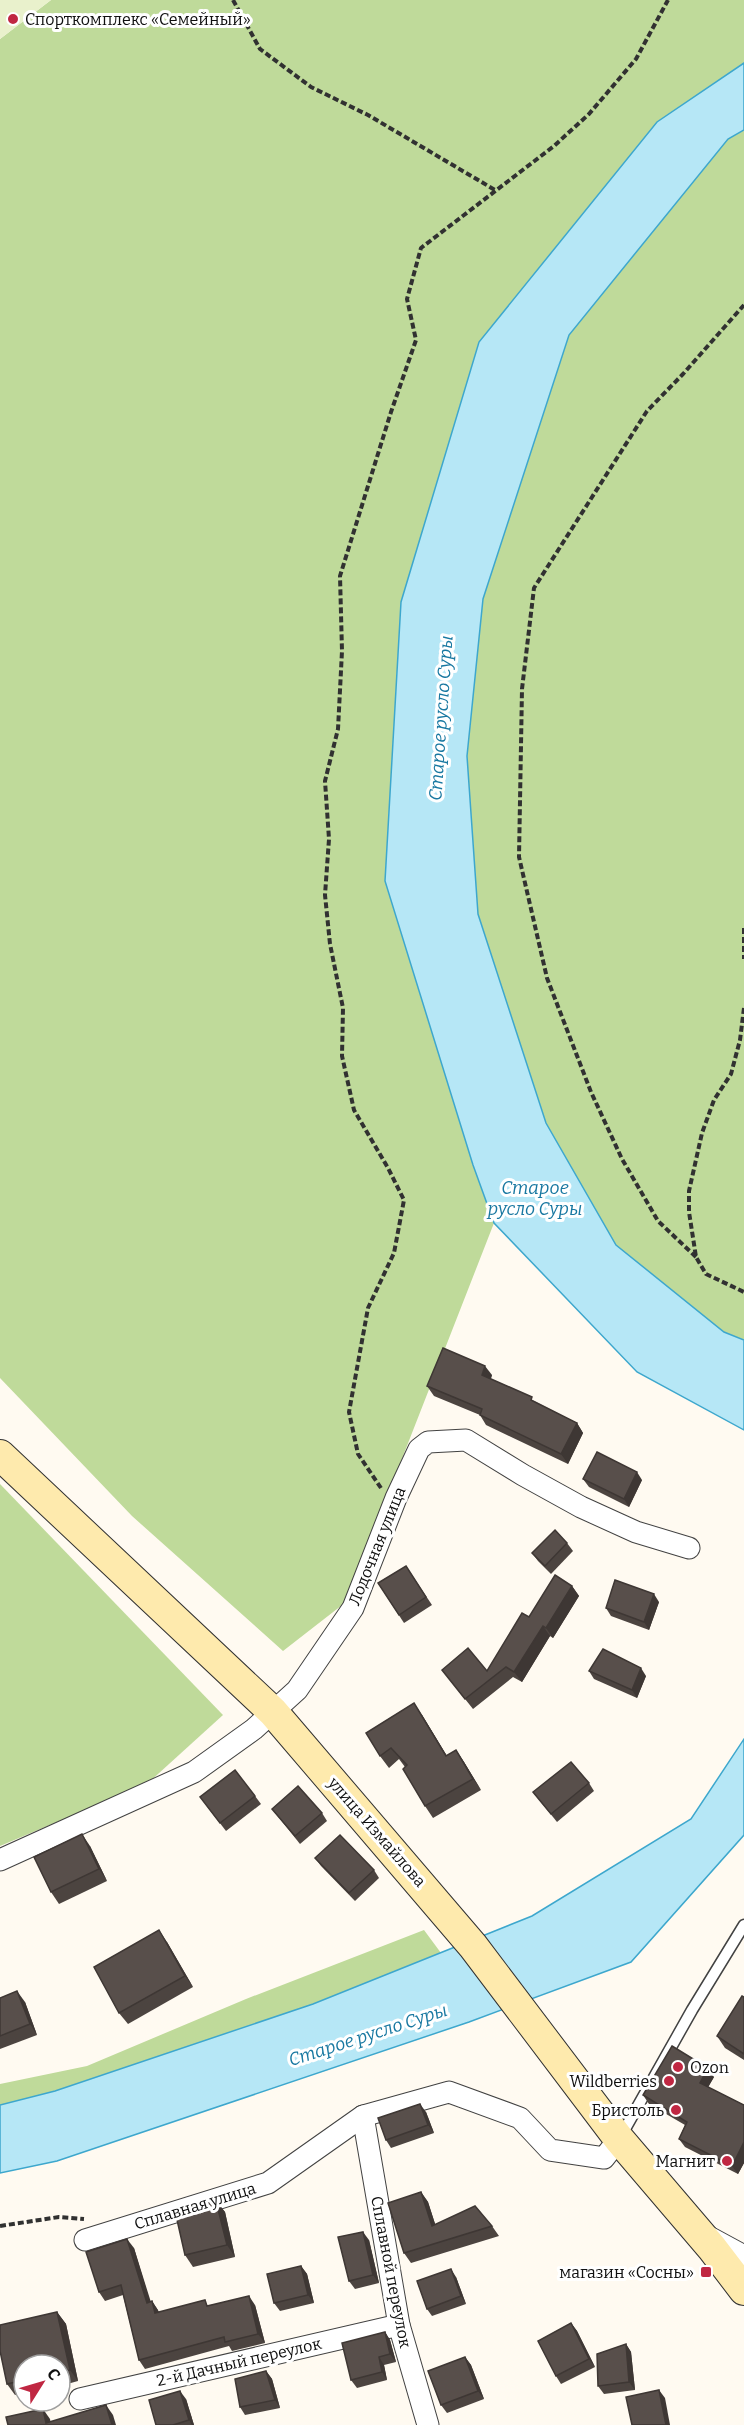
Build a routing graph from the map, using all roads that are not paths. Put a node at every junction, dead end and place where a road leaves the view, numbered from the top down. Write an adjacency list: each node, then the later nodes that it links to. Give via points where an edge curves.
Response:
1 (0, 1455): 3 (main road, улица Измайлова)
2 (689, 1548): 3 (street, Лодочная улица, via 636,1532 581,1507 466,1440 428,1442 419,1449 396,1498 353,1608 297,1690)
3 (273, 1712): 4 (street, Лодочная улица, via 194,1772); 7 (main road, улица Измайлова, via 473,1946)
4 (0, 1860)
5 (744, 1925): 7 (lane, Сплавная улица)
6 (363, 2116): 7 (street, Сплавная улица, via 450,2092 520,2118 550,2150 604,2158); 8 (street, Сплавная улица, via 268,2183); 12 (street, Сплавной переулок)
7 (619, 2139): 9 (main road, улица Измайлова)
8 (87, 2230)
9 (705, 2239): 10 (street); 11 (main road, улица Измайлова)
10 (744, 2256)
11 (744, 2290)
12 (399, 2325): 13 (street, 2-й Дачный переулок); 14 (street, Сплавной переулок)
13 (80, 2399)
14 (428, 2425)

